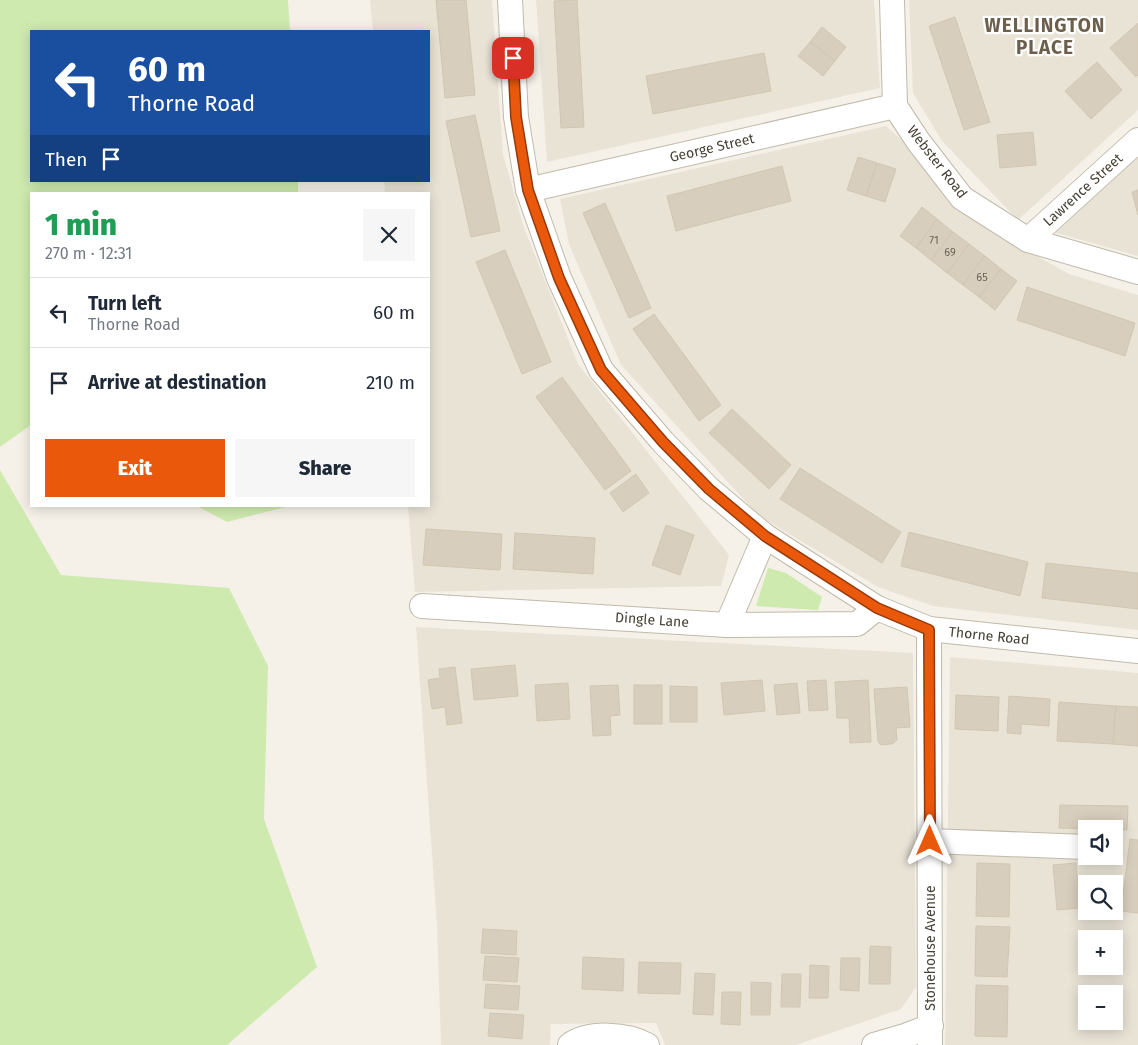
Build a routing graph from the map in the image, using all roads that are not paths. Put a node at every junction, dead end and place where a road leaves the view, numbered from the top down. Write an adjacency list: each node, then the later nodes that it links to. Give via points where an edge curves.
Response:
1 (510, 0): 5 (street, Thorne Road, via 516,117)
2 (892, 0): 3 (street)
3 (895, 106): 5 (street, George Street); 6 (street, Webster Road, via 962,198)
4 (1138, 140): 6 (street, Lawrence Street)
5 (528, 190): 8 (street, Thorne Road, via 559,278 601,370 709,489)
6 (1028, 240): 7 (street, Webster Road)
7 (1138, 272)
8 (765, 536): 10 (street, Thorne Road); 11 (street)
9 (422, 606): 11 (street, Dingle Lane)
10 (877, 608): 11 (street, Dingle Lane, via 856,624); 12 (street, Thorne Road)
11 (727, 625)
12 (929, 630): 13 (street, Thorne Road); 14 (street, Stonehouse Avenue)
13 (1138, 651)
14 (930, 841): 15 (street); 16 (street, Stonehouse Avenue)
15 (1078, 847)
16 (930, 1035): 19 (street, Stonehouse Avenue, via 905,1036)
17 (570, 1045): 18 (street, via 575,1041 606,1036 636,1039)
18 (647, 1045)
19 (874, 1045)

